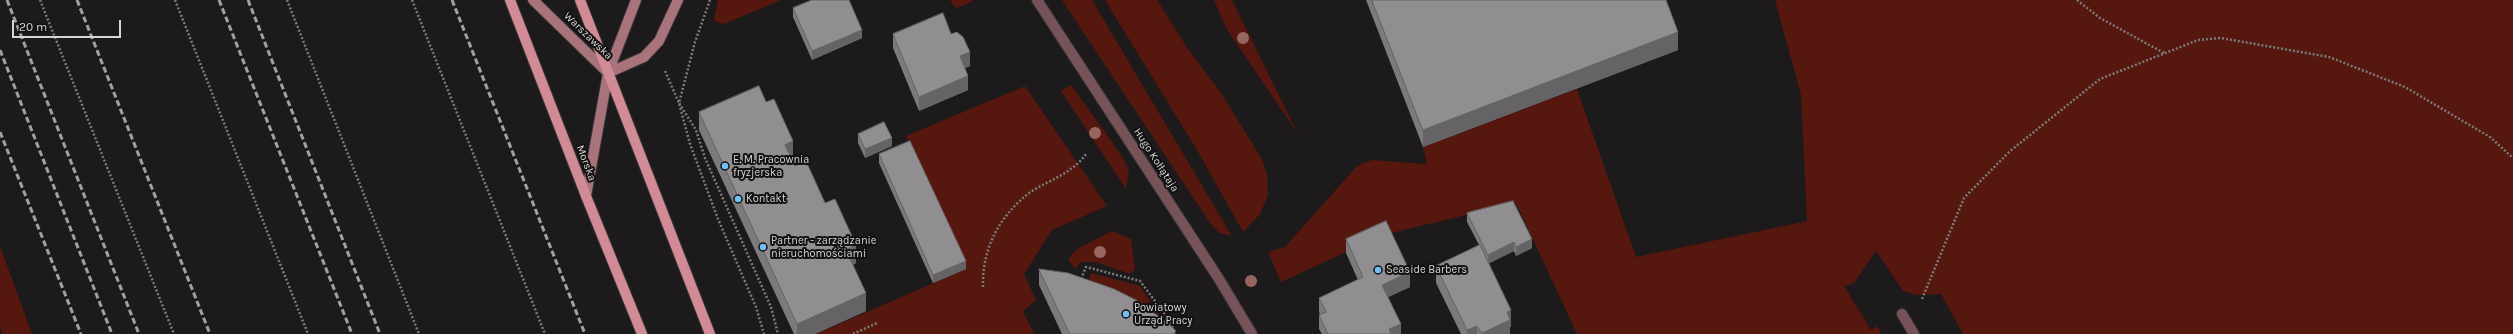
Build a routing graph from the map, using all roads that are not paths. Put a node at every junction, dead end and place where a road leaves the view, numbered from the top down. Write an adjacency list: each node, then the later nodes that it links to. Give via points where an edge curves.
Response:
1 (510, 0): 8 (main road, Morska)
2 (533, 0): 7 (street, Warszawska)
3 (580, 0): 7 (main road)
4 (636, 0): 7 (street, Warszawska)
5 (678, 0): 7 (street, Warszawska, via 659,41 644,58)
6 (1037, 0): 12 (street, Hugo Kołłątaja, via 1219,279)
7 (608, 73): 8 (street, Warszawska); 11 (main road)
8 (586, 196): 10 (main road, Morska)
9 (1902, 314): 13 (street)
10 (642, 334)
11 (710, 334)
12 (1252, 334)
13 (1914, 334)

